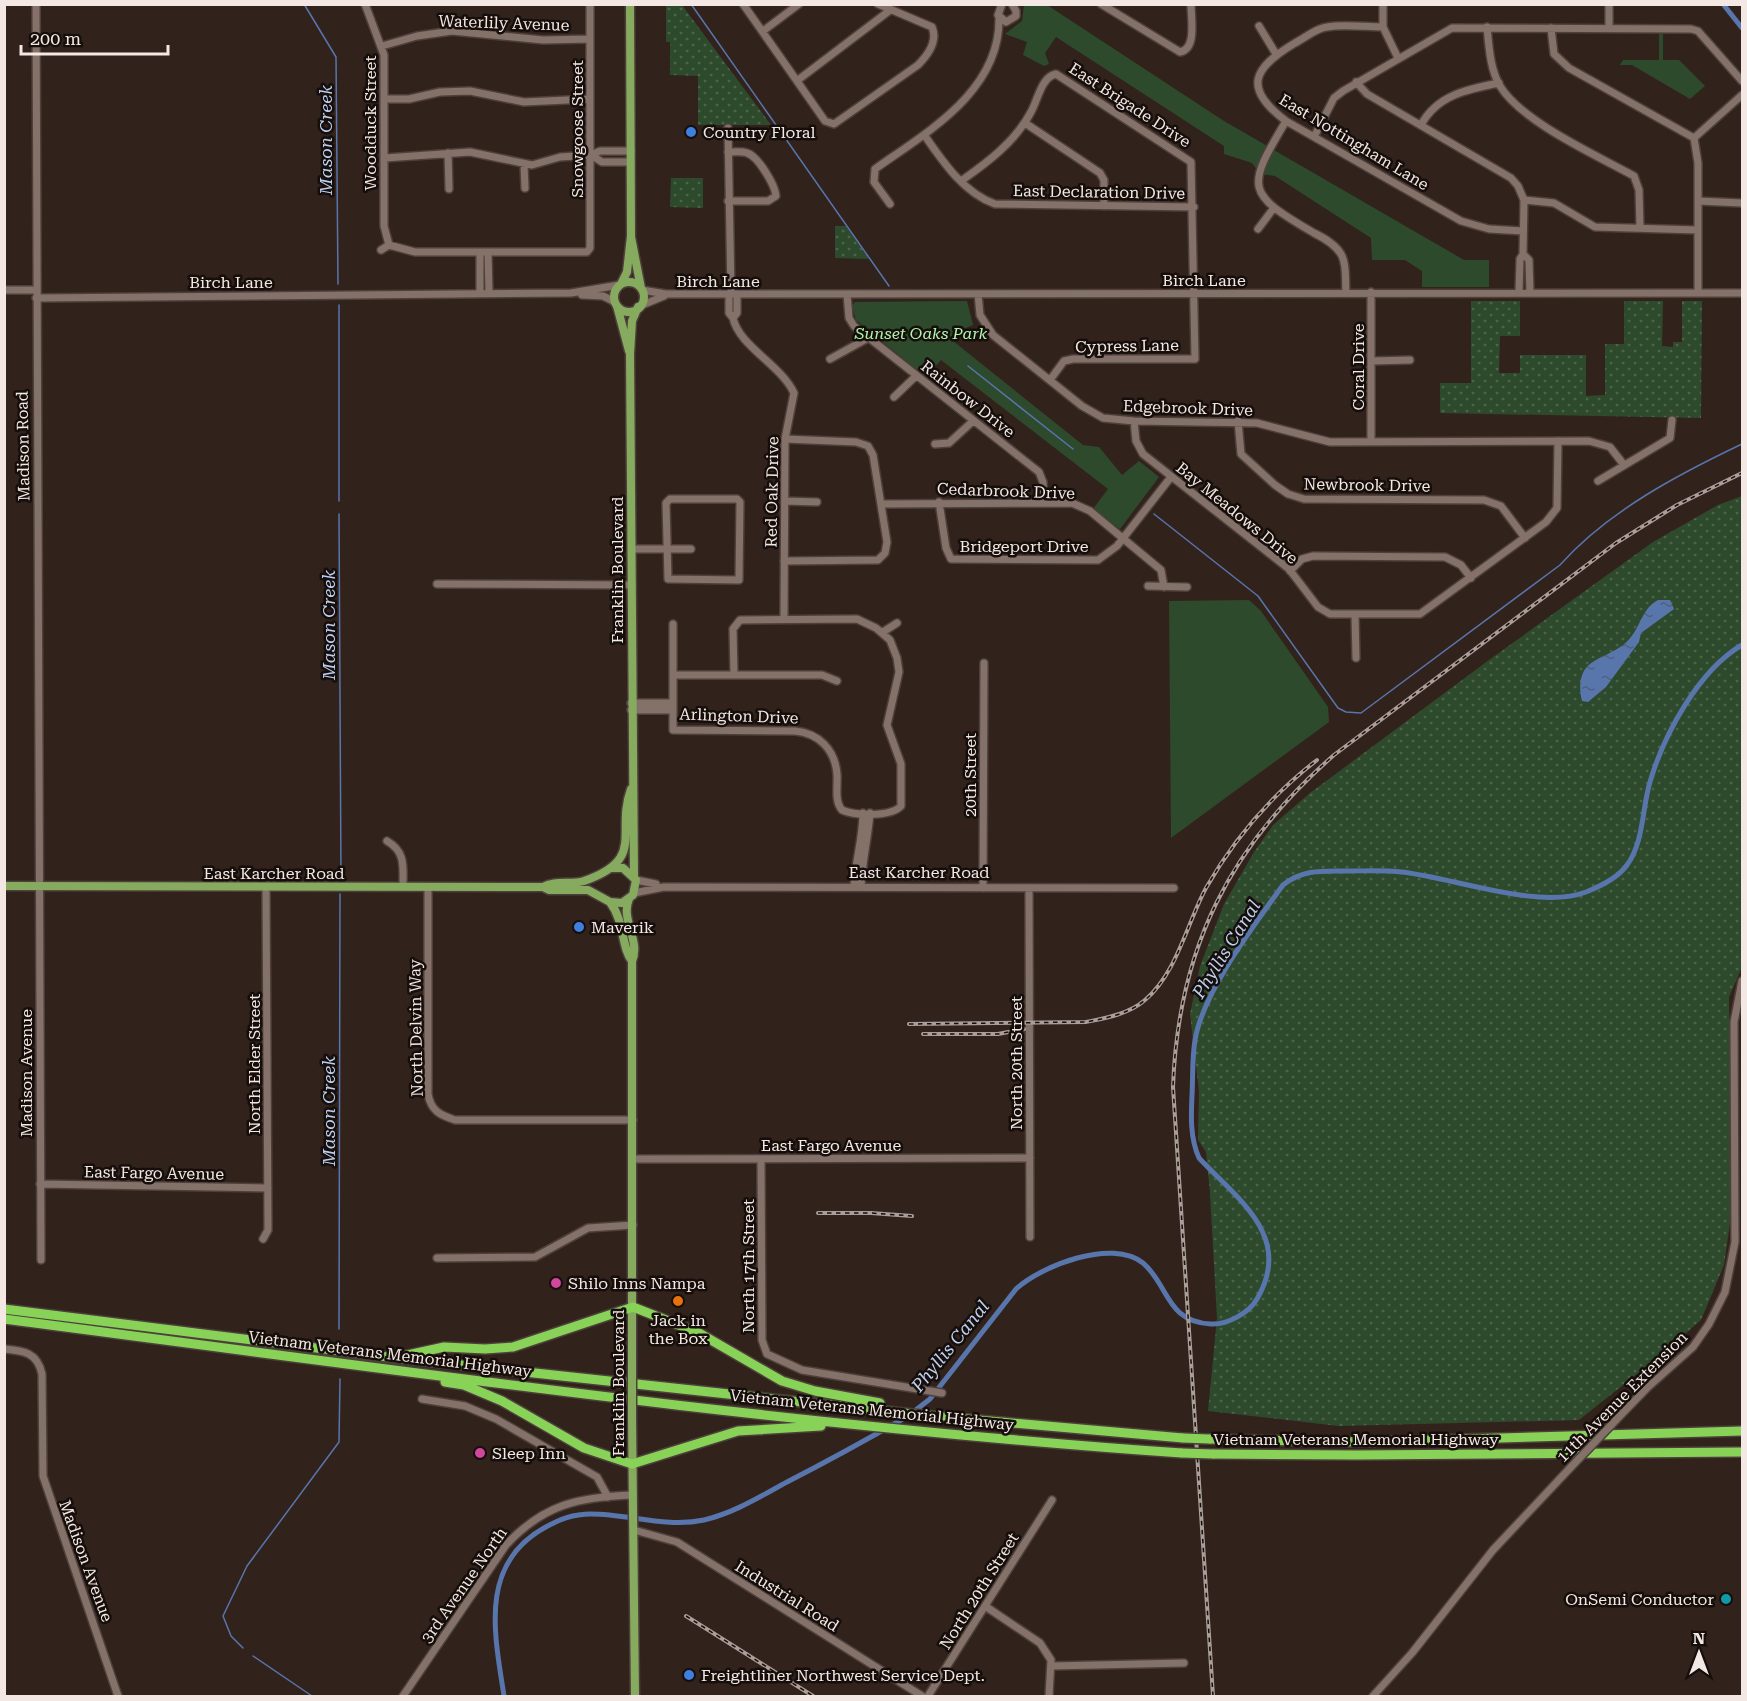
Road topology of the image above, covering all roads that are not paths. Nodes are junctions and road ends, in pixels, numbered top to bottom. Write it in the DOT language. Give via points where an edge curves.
graph roads {
  1 [pos="36,4"];
  2 [pos="365,4"];
  3 [pos="590,4"];
  4 [pos="630,4"];
  5 [pos="743,4"];
  6 [pos="799,4"];
  7 [pos="878,4"];
  8 [pos="991,4"];
  9 [pos="1002,4"];
  10 [pos="1101,4"];
  11 [pos="1191,4"];
  12 [pos="1383,4"];
  13 [pos="1608,4"];
  14 [pos="1015,6"];
  15 [pos="889,10"];
  16 [pos="999,15"];
  17 [pos="1012,20"];
  18 [pos="1259,26"];
  19 [pos="1383,27"];
  20 [pos="1487,27"];
  21 [pos="1609,27"];
  22 [pos="1551,28"];
  23 [pos="763,31"];
  24 [pos="999,34"];
  25 [pos="590,39"];
  26 [pos="382,46"];
  27 [pos="1276,54"];
  28 [pos="1398,58"];
  29 [pos="798,80"];
  30 [pos="1743,81"];
  31 [pos="1356,82"];
  32 [pos="1498,83"];
  33 [pos="1743,95"];
  34 [pos="385,99"];
  35 [pos="589,99"];
  36 [pos="1286,121"];
  37 [pos="1025,123"];
  38 [pos="1422,125"];
  39 [pos="728,128"];
  40 [pos="1315,135"];
  41 [pos="925,136"];
  42 [pos="1694,138"];
  43 [pos="631,151"];
  44 [pos="728,152"];
  45 [pos="448,153"];
  46 [pos="591,155"];
  47 [pos="385,158"];
  48 [pos="631,162"];
  49 [pos="1191,162"];
  50 [pos="524,164"];
  51 [pos="961,181"];
  52 [pos="525,188"];
  53 [pos="449,189"];
  54 [pos="1524,200"];
  55 [pos="728,201"];
  56 [pos="1698,201"];
  57 [pos="1743,203"];
  58 [pos="890,204"];
  59 [pos="1104,206"];
  60 [pos="1194,207"];
  61 [pos="1273,209"];
  62 [pos="1640,228"];
  63 [pos="1258,229"];
  64 [pos="1698,230"];
  65 [pos="1523,231"];
  66 [pos="631,236"];
  67 [pos="389,244"];
  68 [pos="381,250"];
  69 [pos="484,253"];
  70 [pos="1523,254"];
  71 [pos="620,285"];
  72 [pos="4,290"];
  73 [pos="36,290"];
  74 [pos="642,290"];
  75 [pos="1346,292"];
  76 [pos="1371,292"];
  77 [pos="1519,292"];
  78 [pos="1530,292"];
  79 [pos="485,293"];
  80 [pos="570,293"];
  81 [pos="1698,293"];
  82 [pos="1743,293"];
  83 [pos="666,294"];
  84 [pos="732,294"];
  85 [pos="847,294"];
  86 [pos="978,294"];
  87 [pos="1196,294"];
  88 [pos="36,298"];
  89 [pos="616,303"];
  90 [pos="639,307"];
  91 [pos="868,338"];
  92 [pos="630,354"];
  93 [pos="830,359"];
  94 [pos="1410,360"];
  95 [pos="1371,361"];
  96 [pos="916,376"];
  97 [pos="1050,380"];
  98 [pos="894,397"];
  99 [pos="1672,420"];
  100 [pos="972,421"];
  101 [pos="1134,421"];
  102 [pos="1238,421"];
  103 [pos="785,439"];
  104 [pos="1371,441"];
  105 [pos="1558,441"];
  106 [pos="935,444"];
  107 [pos="1623,465"];
  108 [pos="1171,477"];
  109 [pos="1598,481"];
  110 [pos="785,501"];
  111 [pos="817,502"];
  112 [pos="939,502"];
  113 [pos="1044,503"];
  114 [pos="882,504"];
  115 [pos="1124,537"];
  116 [pos="1525,538"];
  117 [pos="632,549"];
  118 [pos="666,549"];
  119 [pos="691,549"];
  120 [pos="784,561"];
  121 [pos="1290,571"];
  122 [pos="1471,578"];
  123 [pos="436,584"];
  124 [pos="632,585"];
  125 [pos="1148,586"];
  126 [pos="1164,586"];
  127 [pos="1187,587"];
  128 [pos="1355,615"];
  129 [pos="784,618"];
  130 [pos="897,623"];
  131 [pos="673,624"];
  132 [pos="883,633"];
  133 [pos="1356,658"];
  134 [pos="984,663"];
  135 [pos="734,674"];
  136 [pos="673,675"];
  137 [pos="837,681"];
  138 [pos="632,706"];
  139 [pos="673,706"];
  140 [pos="632,786"];
  141 [pos="867,813"];
  142 [pos="387,840"];
  143 [pos="608,870"];
  144 [pos="635,878"];
  145 [pos="4,886"];
  146 [pos="40,886"];
  147 [pos="664,886"];
  148 [pos="403,887"];
  149 [pos="428,887"];
  150 [pos="543,887"];
  151 [pos="857,887"];
  152 [pos="266,888"];
  153 [pos="983,888"];
  154 [pos="1029,888"];
  155 [pos="1174,888"];
  156 [pos="600,894"];
  157 [pos="631,896"];
  158 [pos="610,902"];
  159 [pos="632,961"];
  160 [pos="1743,981"];
  161 [pos="633,1120"];
  162 [pos="1030,1158"];
  163 [pos="633,1159"];
  164 [pos="761,1159"];
  165 [pos="40,1184"];
  166 [pos="268,1188"];
  167 [pos="633,1225"];
  168 [pos="1030,1237"];
  169 [pos="263,1239"];
  170 [pos="436,1258"];
  171 [pos="41,1260"];
  172 [pos="633,1307"];
  173 [pos="4,1309"];
  174 [pos="4,1319"];
  175 [pos="4,1349"];
  176 [pos="396,1358"];
  177 [pos="324,1361"];
  178 [pos="942,1393"];
  179 [pos="422,1400"];
  180 [pos="901,1409"];
  181 [pos="876,1428"];
  182 [pos="1743,1431"];
  183 [pos="1743,1452"];
  184 [pos="632,1464"];
  185 [pos="633,1495"];
  186 [pos="608,1497"];
  187 [pos="1052,1500"];
  188 [pos="634,1522"];
  189 [pos="985,1606"];
  190 [pos="1184,1663"];
  191 [pos="1051,1666"];
  192 [pos="118,1696"];
  193 [pos="403,1696"];
  194 [pos="635,1696"];
  195 [pos="922,1696"];
  196 [pos="928,1696"];
  197 [pos="1049,1696"];
  198 [pos="1373,1696"];
  1 -- 73 [label="street, Madison Road"];
  2 -- 26 [label="street, Woodduck Street"];
  3 -- 25 [label="street, Snowgoose Street"];
  4 -- 43 [label="main road"];
  5 -- 23 [label="street"];
  6 -- 23 [label="street"];
  7 -- 15 [label="street"];
  8 -- 16 [label="street"];
  9 -- 16 [label="street"];
  10 -- 11 [label="street" via="1173,51 1185,51 1191,38"];
  12 -- 19 [label="street"];
  13 -- 21 [label="street"];
  14 -- 17 [label="street"];
  15 -- 29 [label="street"];
  15 -- 29 [label="street" via="934,31 927,56 918,65 834,124 825,122"];
  16 -- 17 [label="street" via="1004,21"];
  16 -- 24 [label="street"];
  17 -- 24 [label="street"];
  18 -- 27 [label="street"];
  19 -- 27 [label="street, East Nottingham Lane" via="1324,27"];
  19 -- 28 [label="street"];
  20 -- 22 [label="street"];
  20 -- 28 [label="street" via="1452,28"];
  20 -- 32 [label="street"];
  21 -- 22 [label="street"];
  21 -- 30 [label="street" via="1698,31"];
  22 -- 42 [label="street" via="1554,54 1569,68"];
  23 -- 29 [label="street"];
  24 -- 41 [label="street" via="974,90"];
  25 -- 26 [label="street, Waterlily Avenue" via="543,40 452,31"];
  25 -- 35 [label="street, Snowgoose Street"];
  26 -- 34 [label="street, Woodduck Street"];
  27 -- 36 [label="street, East Nottingham Lane" via="1260,69 1259,91 1263,102"];
  28 -- 31 [label="street"];
  31 -- 38 [label="street" via="1367,94"];
  31 -- 40 [label="street" via="1334,98"];
  32 -- 38 [label="street" via="1445,99 1431,110"];
  32 -- 62 [label="street" via="1530,116 1634,176 1639,190"];
  33 -- 42 [label="street"];
  34 -- 35 [label="street" via="470,91 524,102"];
  34 -- 47 [label="street, Woodduck Street"];
  35 -- 46 [label="street, Snowgoose Street"];
  36 -- 40 [label="street, East Nottingham Lane"];
  36 -- 61 [label="street" via="1258,172 1260,192"];
  37 -- 49 [label="street, East Brigade Drive" via="1046,80 1061,75"];
  37 -- 51 [label="street" via="1005,147"];
  37 -- 59 [label="street" via="1100,172 1104,180"];
  38 -- 54 [label="street" via="1511,178"];
  39 -- 44 [label="street, Red Oak Drive"];
  40 -- 65 [label="street, East Nottingham Lane" via="1461,221 1489,229"];
  41 -- 51 [label="street, East Declaration Drive"];
  41 -- 58 [label="street" via="873,173 874,182"];
  42 -- 56 [label="street"];
  43 -- 46 [label="street" via="600,151"];
  43 -- 48 [label="main road"];
  44 -- 55 [label="street, Red Oak Drive"];
  44 -- 55 [label="street" via="747,152 753,156 775,187 776,196 768,201"];
  45 -- 47 [label="street"];
  45 -- 50 [label="street" via="484,153"];
  45 -- 53 [label="street"];
  46 -- 48 [label="street" via="602,162"];
  46 -- 50 [label="street"];
  46 -- 69 [label="street, Snowgoose Street" via="591,242 587,252"];
  47 -- 67 [label="street, Woodduck Street" via="384,226"];
  48 -- 66 [label="main road"];
  49 -- 60 [label="street, Cypress Lane"];
  50 -- 52 [label="street"];
  51 -- 59 [label="street, East Declaration Drive" via="977,196 995,204"];
  54 -- 62 [label="street" via="1554,203 1595,228"];
  54 -- 65 [label="street"];
  55 -- 84 [label="street, Red Oak Drive"];
  56 -- 57 [label="street"];
  56 -- 64 [label="street"];
  59 -- 60 [label="street, East Declaration Drive"];
  60 -- 87 [label="street, Cypress Lane"];
  61 -- 63 [label="street"];
  61 -- 75 [label="street" via="1327,240 1341,253"];
  62 -- 64 [label="street"];
  64 -- 81 [label="street"];
  65 -- 70 [label="street"];
  66 -- 71 [label="main road" via="627,272"];
  66 -- 74 [label="main road"];
  67 -- 68 [label="street"];
  67 -- 69 [label="street" via="415,252"];
  69 -- 79 [label="street"];
  70 -- 77 [label="street"];
  70 -- 78 [label="street" via="1529,260"];
  71 -- 74 [label="main road" via="634,283"];
  71 -- 80 [label="street, Birch Lane"];
  71 -- 89 [label="main road" via="614,293"];
  72 -- 73 [label="street"];
  73 -- 88 [label="street, Madison Road"];
  74 -- 83 [label="street, Birch Lane"];
  74 -- 90 [label="main road"];
  75 -- 76 [label="street, Birch Lane"];
  75 -- 87 [label="street, Birch Lane"];
  76 -- 77 [label="street, Birch Lane"];
  76 -- 95 [label="street, Coral Drive"];
  77 -- 78 [label="street, Birch Lane"];
  78 -- 81 [label="street, Birch Lane"];
  79 -- 80 [label="street, Birch Lane"];
  79 -- 88 [label="street, Birch Lane"];
  80 -- 89 [label="street, Birch Lane" via="603,296"];
  81 -- 82 [label="street, Birch Lane"];
  83 -- 84 [label="street, Birch Lane"];
  83 -- 90 [label="street, Birch Lane"];
  84 -- 85 [label="street, Birch Lane"];
  84 -- 103 [label="street, Red Oak Drive" via="729,313 738,331 783,376 794,393"];
  85 -- 86 [label="street, Birch Lane"];
  85 -- 91 [label="street, Rainbow Drive" via="849,318"];
  86 -- 87 [label="street, Birch Lane"];
  86 -- 97 [label="street, Edgebrook Drive" via="980,315 993,335"];
  87 -- 97 [label="street, Cypress Lane" via="1195,359 1073,358 1065,361"];
  88 -- 146 [label="street, Madison Road"];
  89 -- 90 [label="main road" via="627,311"];
  89 -- 92 [label="main road, Franklin Boulevard"];
  90 -- 92 [label="main road, Franklin Boulevard" via="632,321"];
  91 -- 93 [label="street"];
  91 -- 96 [label="street, Rainbow Drive"];
  92 -- 117 [label="main road, Franklin Boulevard"];
  94 -- 95 [label="street"];
  95 -- 104 [label="street, Coral Drive"];
  96 -- 98 [label="street"];
  96 -- 100 [label="street, Rainbow Drive"];
  97 -- 101 [label="street, Edgebrook Drive" via="1096,414"];
  99 -- 107 [label="street" via="1670,438"];
  100 -- 106 [label="street" via="949,443"];
  100 -- 113 [label="street, Rainbow Drive" via="1039,472"];
  101 -- 102 [label="street, Edgebrook Drive"];
  101 -- 108 [label="street, Bay Meadows Drive" via="1139,448"];
  102 -- 104 [label="street, Edgebrook Drive" via="1274,426 1330,442"];
  102 -- 116 [label="street, Newbrook Drive" via="1241,454 1288,494 1323,500 1484,500 1501,507"];
  103 -- 110 [label="street, Red Oak Drive"];
  103 -- 114 [label="street" via="868,446"];
  104 -- 105 [label="street, Edgebrook Drive"];
  105 -- 107 [label="street, Edgebrook Drive" via="1604,443"];
  105 -- 116 [label="street, Bay Meadows Drive" via="1557,508"];
  107 -- 109 [label="street"];
  108 -- 115 [label="street, Bridgeport Drive"];
  108 -- 121 [label="street, Bay Meadows Drive"];
  110 -- 111 [label="street"];
  110 -- 120 [label="street, Red Oak Drive"];
  112 -- 113 [label="street, Cedarbrook Drive"];
  112 -- 114 [label="street, Cedarbrook Drive"];
  112 -- 115 [label="street, Bridgeport Drive" via="951,559 1098,560"];
  113 -- 115 [label="street, Cedarbrook Drive" via="1079,506"];
  114 -- 120 [label="street" via="887,542 885,553 878,560"];
  115 -- 126 [label="street, Cedarbrook Drive" via="1161,570"];
  116 -- 122 [label="street, Bay Meadows Drive"];
  117 -- 118 [label="street"];
  117 -- 124 [label="main road, Franklin Boulevard"];
  118 -- 118 [label="street" via="667,500 740,502 739,580 668,579"];
  118 -- 119 [label="street"];
  120 -- 129 [label="street, Red Oak Drive"];
  121 -- 122 [label="street" via="1302,559 1313,556 1445,557 1461,565"];
  121 -- 128 [label="street, Bay Meadows Drive" via="1325,613"];
  122 -- 128 [label="street, Bay Meadows Drive" via="1419,614"];
  123 -- 124 [label="street"];
  124 -- 138 [label="main road, Franklin Boulevard"];
  125 -- 126 [label="street"];
  126 -- 127 [label="street"];
  128 -- 133 [label="street"];
  129 -- 132 [label="street" via="857,619"];
  129 -- 135 [label="street" via="737,622 733,629"];
  130 -- 132 [label="street"];
  131 -- 136 [label="street, Arlington Drive"];
  132 -- 141 [label="street" via="890,639 897,658 898,679 887,724 901,764 902,799 897,810"];
  134 -- 153 [label="street, 20th Street"];
  135 -- 136 [label="street"];
  135 -- 137 [label="street" via="822,675"];
  136 -- 139 [label="street, Arlington Drive"];
  138 -- 139 [label="street, Arlington Drive"];
  138 -- 140 [label="main road, Franklin Boulevard"];
  139 -- 141 [label="street, Arlington Drive" via="673,730 784,730 812,734 824,743 834,764 839,807 847,813"];
  140 -- 143 [label="main road, Franklin Boulevard" via="625,848 618,862"];
  140 -- 144 [label="main road, Franklin Boulevard"];
  141 -- 151 [label="street" via="855,861"];
  142 -- 148 [label="street" via="396,846 403,860"];
  143 -- 144 [label="main road" via="623,868"];
  143 -- 150 [label="main road" via="580,882"];
  143 -- 156 [label="main road" via="598,885"];
  144 -- 147 [label="street"];
  144 -- 157 [label="main road"];
  145 -- 146 [label="main road, East Karcher Road"];
  146 -- 152 [label="main road, East Karcher Road"];
  146 -- 165 [label="street, Madison Avenue"];
  147 -- 151 [label="street, East Karcher Road"];
  147 -- 157 [label="street"];
  148 -- 149 [label="main road, East Karcher Road"];
  148 -- 152 [label="main road, East Karcher Road"];
  149 -- 150 [label="main road, East Karcher Road"];
  149 -- 161 [label="street, North Delvin Way" via="428,1094 436,1112 455,1120"];
  150 -- 156 [label="main road"];
  151 -- 153 [label="street, East Karcher Road"];
  152 -- 166 [label="street, North Elder Street"];
  153 -- 154 [label="street, East Karcher Road"];
  154 -- 155 [label="street, East Karcher Road"];
  154 -- 162 [label="street, North 20th Street"];
  156 -- 158 [label="main road"];
  157 -- 158 [label="main road" via="622,903"];
  157 -- 159 [label="main road, Franklin Boulevard" via="626,909 635,954"];
  158 -- 159 [label="main road, Franklin Boulevard" via="620,920"];
  159 -- 161 [label="main road, Franklin Boulevard"];
  160 -- 198 [label="street, 11th Avenue Extension, bridge" via="1734,1022 1735,1242 1725,1292 1698,1341 1615,1421 1493,1550"];
  161 -- 163 [label="main road, Franklin Boulevard"];
  162 -- 164 [label="street, East Fargo Avenue"];
  162 -- 168 [label="street, North 20th Street"];
  163 -- 164 [label="street, East Fargo Avenue"];
  163 -- 167 [label="main road, Franklin Boulevard"];
  164 -- 178 [label="street, North 17th Street" via="763,1346 771,1357 802,1370"];
  165 -- 166 [label="street, East Fargo Avenue"];
  165 -- 171 [label="street, Madison Avenue"];
  166 -- 169 [label="street, North Elder Street" via="268,1230"];
  167 -- 170 [label="street" via="588,1228 535,1257"];
  167 -- 172 [label="main road, Franklin Boulevard"];
  172 -- 176 [label="highway" via="513,1347 444,1347"];
  172 -- 180 [label="highway" via="699,1333 782,1381"];
  172 -- 184 [label="main road, Franklin Boulevard, bridge"];
  173 -- 176 [label="highway, Vietnam Veterans Memorial Highway"];
  174 -- 177 [label="highway, Vietnam Veterans Memorial Highway"];
  175 -- 192 [label="street, Madison Avenue" via="29,1353 39,1361 43,1476"];
  176 -- 180 [label="highway, Vietnam Veterans Memorial Highway"];
  177 -- 181 [label="highway, Vietnam Veterans Memorial Highway"];
  177 -- 184 [label="highway" via="464,1385 511,1405 584,1448"];
  179 -- 186 [label="street" via="465,1406 496,1419 597,1477"];
  180 -- 182 [label="highway, Vietnam Veterans Memorial Highway, bridge" via="1004,1423 1209,1439 1360,1442"];
  181 -- 183 [label="highway, Vietnam Veterans Memorial Highway, bridge" via="1213,1454"];
  181 -- 184 [label="highway" via="815,1426 738,1431"];
  184 -- 185 [label="main road, Franklin Boulevard"];
  185 -- 186 [label="street, 3rd Avenue North"];
  185 -- 188 [label="main road, Franklin Boulevard"];
  186 -- 193 [label="street, 3rd Avenue North" via="567,1503 544,1512 520,1530"];
  187 -- 189 [label="street, North 20th Street"];
  188 -- 194 [label="main road, Franklin Boulevard"];
  188 -- 195 [label="street, Industrial Road" via="677,1542"];
  189 -- 191 [label="street" via="1040,1643"];
  189 -- 196 [label="street, North 20th Street"];
  190 -- 191 [label="street"];
  191 -- 197 [label="street"];
}
